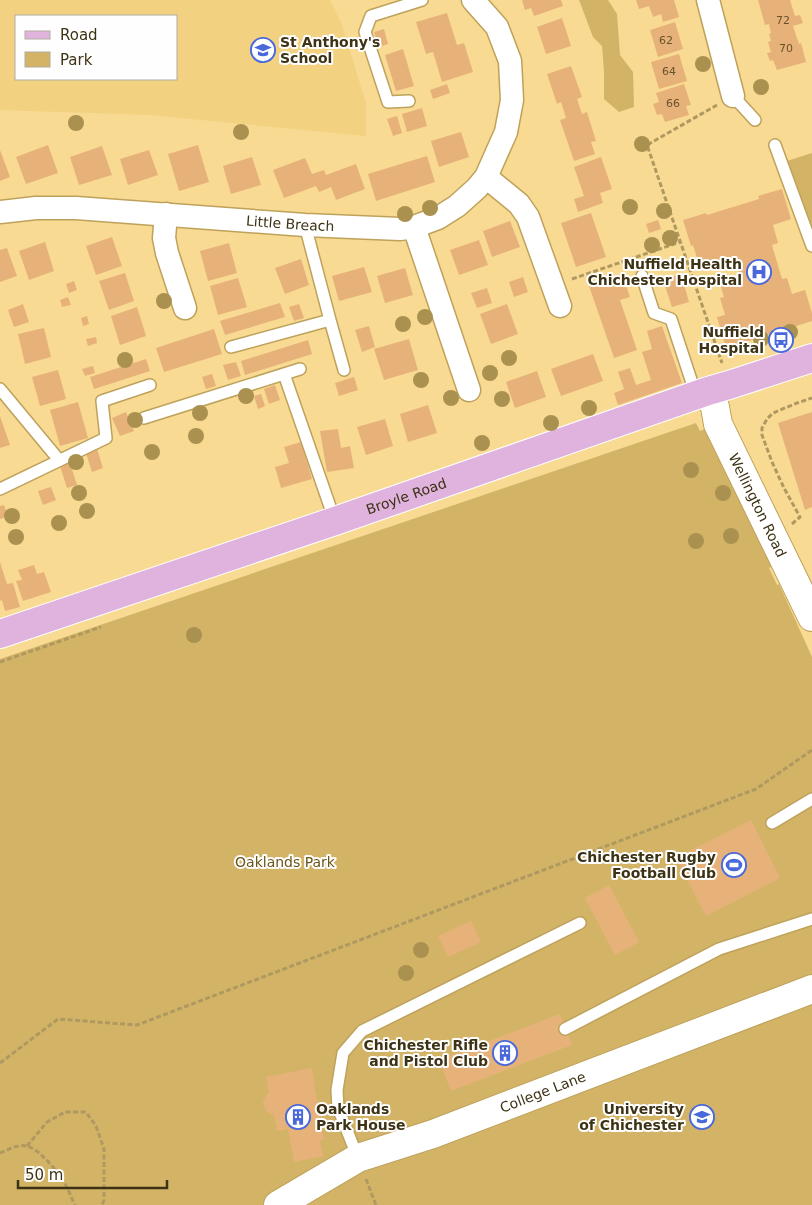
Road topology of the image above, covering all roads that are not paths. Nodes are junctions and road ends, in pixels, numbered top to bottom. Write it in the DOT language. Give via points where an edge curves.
graph roads {
  1 [pos="422,0"];
  2 [pos="473,0"];
  3 [pos="708,0"];
  4 [pos="733,96"];
  5 [pos="408,101"];
  6 [pos="755,120"];
  7 [pos="775,145"];
  8 [pos="486,176"];
  9 [pos="0,212"];
  10 [pos="166,214"];
  11 [pos="305,225"];
  12 [pos="414,227"];
  13 [pos="812,246"];
  14 [pos="642,276"];
  15 [pos="556,296"];
  16 [pos="185,308"];
  17 [pos="330,320"];
  18 [pos="231,348"];
  19 [pos="812,358"];
  20 [pos="300,369"];
  21 [pos="344,370"];
  22 [pos="284,374"];
  23 [pos="150,385"];
  24 [pos="0,390"];
  25 [pos="469,390"];
  26 [pos="711,390"];
  27 [pos="144,418"];
  28 [pos="59,460"];
  29 [pos="0,488"];
  30 [pos="335,521"];
  31 [pos="812,617"];
  32 [pos="0,634"];
  33 [pos="812,799"];
  34 [pos="772,823"];
  35 [pos="812,919"];
  36 [pos="580,923"];
  37 [pos="812,989"];
  38 [pos="565,1029"];
  39 [pos="358,1158"];
  40 [pos="278,1205"];
  1 -- 5 [label="lane" via="371,16 365,32 388,102"];
  2 -- 8 [label="street, Little Breach" via="497,27 510,61 512,100 506,132"];
  3 -- 4 [label="street"];
  4 -- 6 [label="lane"];
  7 -- 13 [label="lane"];
  8 -- 12 [label="street, Little Breach" via="457,206"];
  8 -- 15 [label="street" via="519,204 528,217"];
  9 -- 10 [label="street, Little Breach" via="76,208"];
  10 -- 11 [label="street, Little Breach"];
  10 -- 16 [label="street" via="164,238 167,253"];
  11 -- 12 [label="street, Little Breach"];
  11 -- 17 [label="lane"];
  12 -- 25 [label="street"];
  14 -- 26 [label="lane" via="654,314 671,318"];
  17 -- 18 [label="lane"];
  17 -- 21 [label="lane"];
  19 -- 26 [label="main road, Broyle Road"];
  20 -- 22 [label="lane"];
  22 -- 27 [label="lane"];
  22 -- 30 [label="lane"];
  23 -- 28 [label="lane" via="102,401 106,438"];
  24 -- 28 [label="lane"];
  26 -- 30 [label="main road, Broyle Road"];
  26 -- 31 [label="street, Wellington Road" via="718,424"];
  28 -- 29 [label="lane"];
  30 -- 32 [label="main road, Broyle Road"];
  33 -- 34 [label="lane"];
  35 -- 38 [label="lane" via="719,949"];
  36 -- 39 [label="lane" via="362,1031 343,1053 337,1090 338,1108"];
  37 -- 39 [label="street, College Lane" via="433,1134"];
  39 -- 40 [label="street, College Lane"];
}
